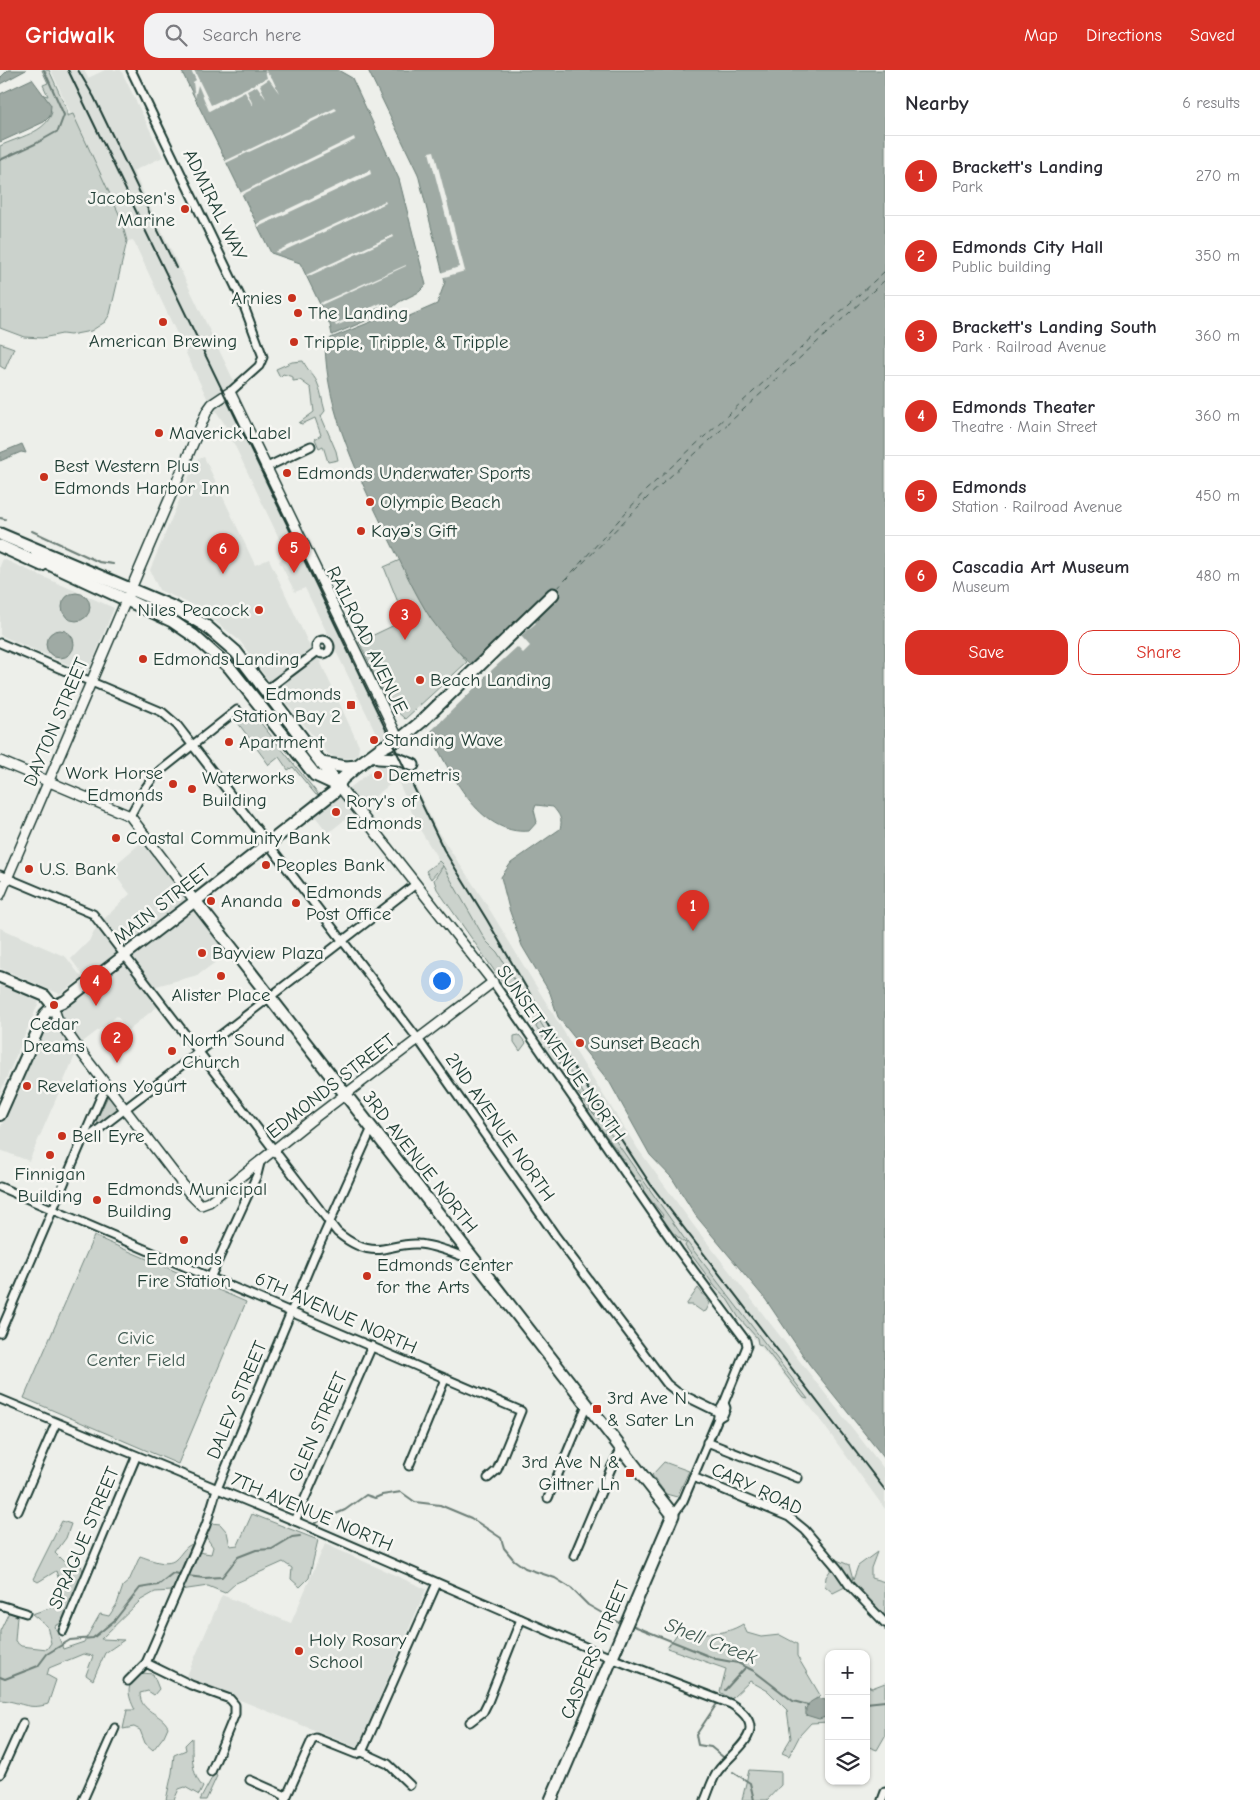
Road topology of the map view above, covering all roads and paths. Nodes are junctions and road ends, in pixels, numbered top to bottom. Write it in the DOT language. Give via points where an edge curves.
graph roads {
  1 [pos="131,70"];
  2 [pos="230,392"];
  3 [pos="311,446"];
  4 [pos="265,468"];
  5 [pos="0,534"];
  6 [pos="0,541"];
  7 [pos="0,546"];
  8 [pos="109,592"];
  9 [pos="553,594"];
  10 [pos="129,595"];
  11 [pos="0,645"];
  12 [pos="208,646"];
  13 [pos="318,651"];
  14 [pos="236,652"];
  15 [pos="91,683"];
  16 [pos="266,691"];
  17 [pos="237,710"];
  18 [pos="398,740"];
  19 [pos="192,746"];
  20 [pos="378,758"];
  21 [pos="0,761"];
  22 [pos="321,763"];
  23 [pos="413,765"];
  24 [pos="357,766"];
  25 [pos="48,782"];
  26 [pos="339,786"];
  27 [pos="130,816"];
  28 [pos="269,843"];
  29 [pos="4,876"];
  30 [pos="416,884"];
  31 [pos="0,895"];
  32 [pos="195,901"];
  33 [pos="343,940"];
  34 [pos="124,956"];
  35 [pos="0,977"];
  36 [pos="493,982"];
  37 [pos="270,998"];
  38 [pos="54,1006"];
  39 [pos="418,1039"];
  40 [pos="199,1053"];
  41 [pos="106,1085"];
  42 [pos="345,1094"];
  43 [pos="125,1109"];
  44 [pos="0,1115"];
  45 [pos="372,1128"];
  46 [pos="81,1143"];
  47 [pos="275,1150"];
  48 [pos="260,1163"];
  49 [pos="0,1187"];
  50 [pos="54,1210"];
  51 [pos="329,1224"];
  52 [pos="474,1260"];
  53 [pos="211,1276"];
  54 [pos="292,1311"];
  55 [pos="0,1334"];
  56 [pos="372,1346"];
  57 [pos="747,1346"];
  58 [pos="445,1379"];
  59 [pos="0,1398"];
  60 [pos="587,1405"];
  61 [pos="717,1413"];
  62 [pos="56,1423"];
  63 [pos="707,1442"];
  64 [pos="621,1450"];
  65 [pos="136,1457"];
  66 [pos="409,1466"];
  67 [pos="693,1477"];
  68 [pos="488,1478"];
  69 [pos="798,1478"];
  70 [pos="217,1489"];
  71 [pos="548,1498"];
  72 [pos="18,1511"];
  73 [pos="673,1515"];
  74 [pos="294,1521"];
  75 [pos="574,1556"];
  76 [pos="437,1583"];
  77 [pos="0,1605"];
  78 [pos="26,1613"];
  79 [pos="521,1619"];
  80 [pos="885,1623"];
  81 [pos="62,1632"];
  82 [pos="611,1658"];
  83 [pos="146,1664"];
  84 [pos="128,1681"];
  85 [pos="470,1722"];
  86 [pos="23,1723"];
  87 [pos="115,1728"];
  88 [pos="362,1752"];
  89 [pos="211,1772"];
  90 [pos="0,1774"];
  91 [pos="250,1780"];
  92 [pos="410,1785"];
  93 [pos="885,1792"];
  94 [pos="286,1798"];
  95 [pos="83,1800"];
  96 [pos="551,1800"];
  97 [pos="705,1800"];
  98 [pos="882,1800"];
  1 -- 2 [label="street, ADMIRAL WAY" via="242,298 263,357 259,366"];
  2 -- 4 [label="street, RAILROAD AVENUE"];
  2 -- 10 [label="street, DAYTON STREET" via="207,411"];
  3 -- 4 [label="street"];
  4 -- 18 [label="street, RAILROAD AVENUE"];
  5 -- 10 [label="main road"];
  6 -- 8 [label="main road"];
  7 -- 8 [label="main road" via="91,588"];
  8 -- 10 [label="main road"];
  9 -- 18 [label="main road" via="467,680"];
  10 -- 12 [label="main road"];
  10 -- 14 [label="main road" via="199,621"];
  10 -- 15 [label="street, DAYTON STREET"];
  11 -- 15 [label="street, 2ND AVENUE NORTH"];
  12 -- 14 [label="main road"];
  12 -- 26 [label="main road" via="230,668 316,775"];
  13 -- 16 [label="street"];
  14 -- 16 [label="main road"];
  15 -- 19 [label="street, 2ND AVENUE NORTH" via="162,712 177,724"];
  15 -- 25 [label="street, DAYTON STREET"];
  16 -- 22 [label="main road"];
  17 -- 19 [label="street"];
  18 -- 20 [label="main road, MAIN STREET"];
  18 -- 24 [label="main road, MAIN STREET"];
  19 -- 27 [label="street" via="156,775"];
  19 -- 28 [label="street, 2ND AVENUE NORTH"];
  20 -- 23 [label="main road" via="398,759"];
  20 -- 26 [label="main road, MAIN STREET"];
  21 -- 25 [label="street"];
  22 -- 24 [label="main road"];
  22 -- 26 [label="main road"];
  24 -- 26 [label="main road, MAIN STREET"];
  25 -- 27 [label="street"];
  25 -- 29 [label="street, DAYTON STREET"];
  26 -- 28 [label="main road, MAIN STREET"];
  26 -- 30 [label="street, SUNSET AVENUE NORTH"];
  27 -- 32 [label="street"];
  28 -- 32 [label="main road, MAIN STREET"];
  28 -- 33 [label="street, 2ND AVENUE NORTH"];
  29 -- 31 [label="street, DAYTON STREET"];
  29 -- 34 [label="street" via="93,914"];
  30 -- 33 [label="street"];
  30 -- 36 [label="street, SUNSET AVENUE NORTH"];
  32 -- 34 [label="main road, MAIN STREET"];
  32 -- 37 [label="main road, 3RD AVENUE NORTH"];
  33 -- 37 [label="street"];
  33 -- 39 [label="street, 2ND AVENUE NORTH"];
  34 -- 38 [label="main road, MAIN STREET"];
  34 -- 40 [label="street"];
  35 -- 38 [label="main road" via="45,996"];
  36 -- 39 [label="street, EDMONDS STREET"];
  36 -- 57 [label="street, SUNSET AVENUE NORTH"];
  37 -- 40 [label="street"];
  37 -- 42 [label="main road, 3RD AVENUE NORTH"];
  38 -- 41 [label="street" via="57,1018"];
  38 -- 44 [label="main road, MAIN STREET" via="37,1029"];
  39 -- 42 [label="street, EDMONDS STREET"];
  39 -- 61 [label="street, 2ND AVENUE NORTH" via="557,1238 667,1384"];
  40 -- 43 [label="street"];
  40 -- 47 [label="street"];
  41 -- 43 [label="street"];
  41 -- 46 [label="street"];
  42 -- 45 [label="main road, 3RD AVENUE NORTH"];
  42 -- 47 [label="street, EDMONDS STREET"];
  43 -- 46 [label="street"];
  43 -- 48 [label="street, EDMONDS STREET" via="201,1204"];
  45 -- 51 [label="street, DALEY STREET"];
  45 -- 52 [label="main road, 3RD AVENUE NORTH"];
  46 -- 50 [label="street"];
  47 -- 48 [label="street, EDMONDS STREET"];
  47 -- 51 [label="street"];
  48 -- 53 [label="street"];
  49 -- 50 [label="street, 6TH AVENUE NORTH"];
  50 -- 53 [label="street, 6TH AVENUE NORTH"];
  50 -- 55 [label="street"];
  51 -- 52 [label="street" via="354,1244 368,1248 425,1244"];
  51 -- 54 [label="street, DALEY STREET"];
  52 -- 60 [label="main road, 3RD AVENUE NORTH"];
  53 -- 54 [label="street, 6TH AVENUE NORTH"];
  54 -- 56 [label="street, 6TH AVENUE NORTH"];
  54 -- 70 [label="street, DALEY STREET"];
  56 -- 58 [label="street, 6TH AVENUE NORTH"];
  56 -- 74 [label="street, GLEN STREET"];
  57 -- 61 [label="street, CASPERS STREET" via="724,1404"];
  58 -- 66 [label="street"];
  58 -- 68 [label="street, 6TH AVENUE NORTH" via="521,1411 497,1470"];
  59 -- 62 [label="street, 7TH AVENUE NORTH"];
  60 -- 64 [label="main road, 3RD AVENUE NORTH"];
  60 -- 71 [label="street"];
  61 -- 63 [label="street, CASPERS STREET"];
  62 -- 65 [label="street, 7TH AVENUE NORTH"];
  62 -- 72 [label="street"];
  63 -- 67 [label="street, CASPERS STREET"];
  63 -- 69 [label="street"];
  64 -- 73 [label="main road, 3RD AVENUE NORTH"];
  64 -- 75 [label="street"];
  65 -- 70 [label="street, 7TH AVENUE NORTH"];
  65 -- 81 [label="street, SPRAGUE STREET"];
  67 -- 73 [label="street, CASPERS STREET"];
  67 -- 80 [label="street, CARY ROAD" via="789,1517 805,1530 849,1586"];
  70 -- 74 [label="street, 7TH AVENUE NORTH"];
  70 -- 83 [label="street, DALEY STREET" via="206,1524"];
  73 -- 82 [label="main road, CASPERS STREET"];
  74 -- 76 [label="street, 7TH AVENUE NORTH"];
  76 -- 79 [label="street, 7TH AVENUE NORTH"];
  76 -- 88 [label="street"];
  77 -- 78 [label="street"];
  79 -- 82 [label="street, 7TH AVENUE NORTH"];
  79 -- 85 [label="street" via="488,1702 483,1712"];
  82 -- 96 [label="main road, CASPERS STREET"];
  82 -- 97 [label="street, 7TH AVENUE NORTH" via="731,1704 750,1724 749,1737 717,1772"];
  83 -- 84 [label="street, DALEY STREET"];
  83 -- 89 [label="street" via="230,1699 235,1705 235,1714"];
  86 -- 90 [label="street"];
  87 -- 95 [label="street"];
  88 -- 92 [label="street" via="388,1764"];
  88 -- 94 [label="street" via="356,1754 316,1738 312,1740"];
  91 -- 94 [label="street"];
  93 -- 98 [label="street"];
}
